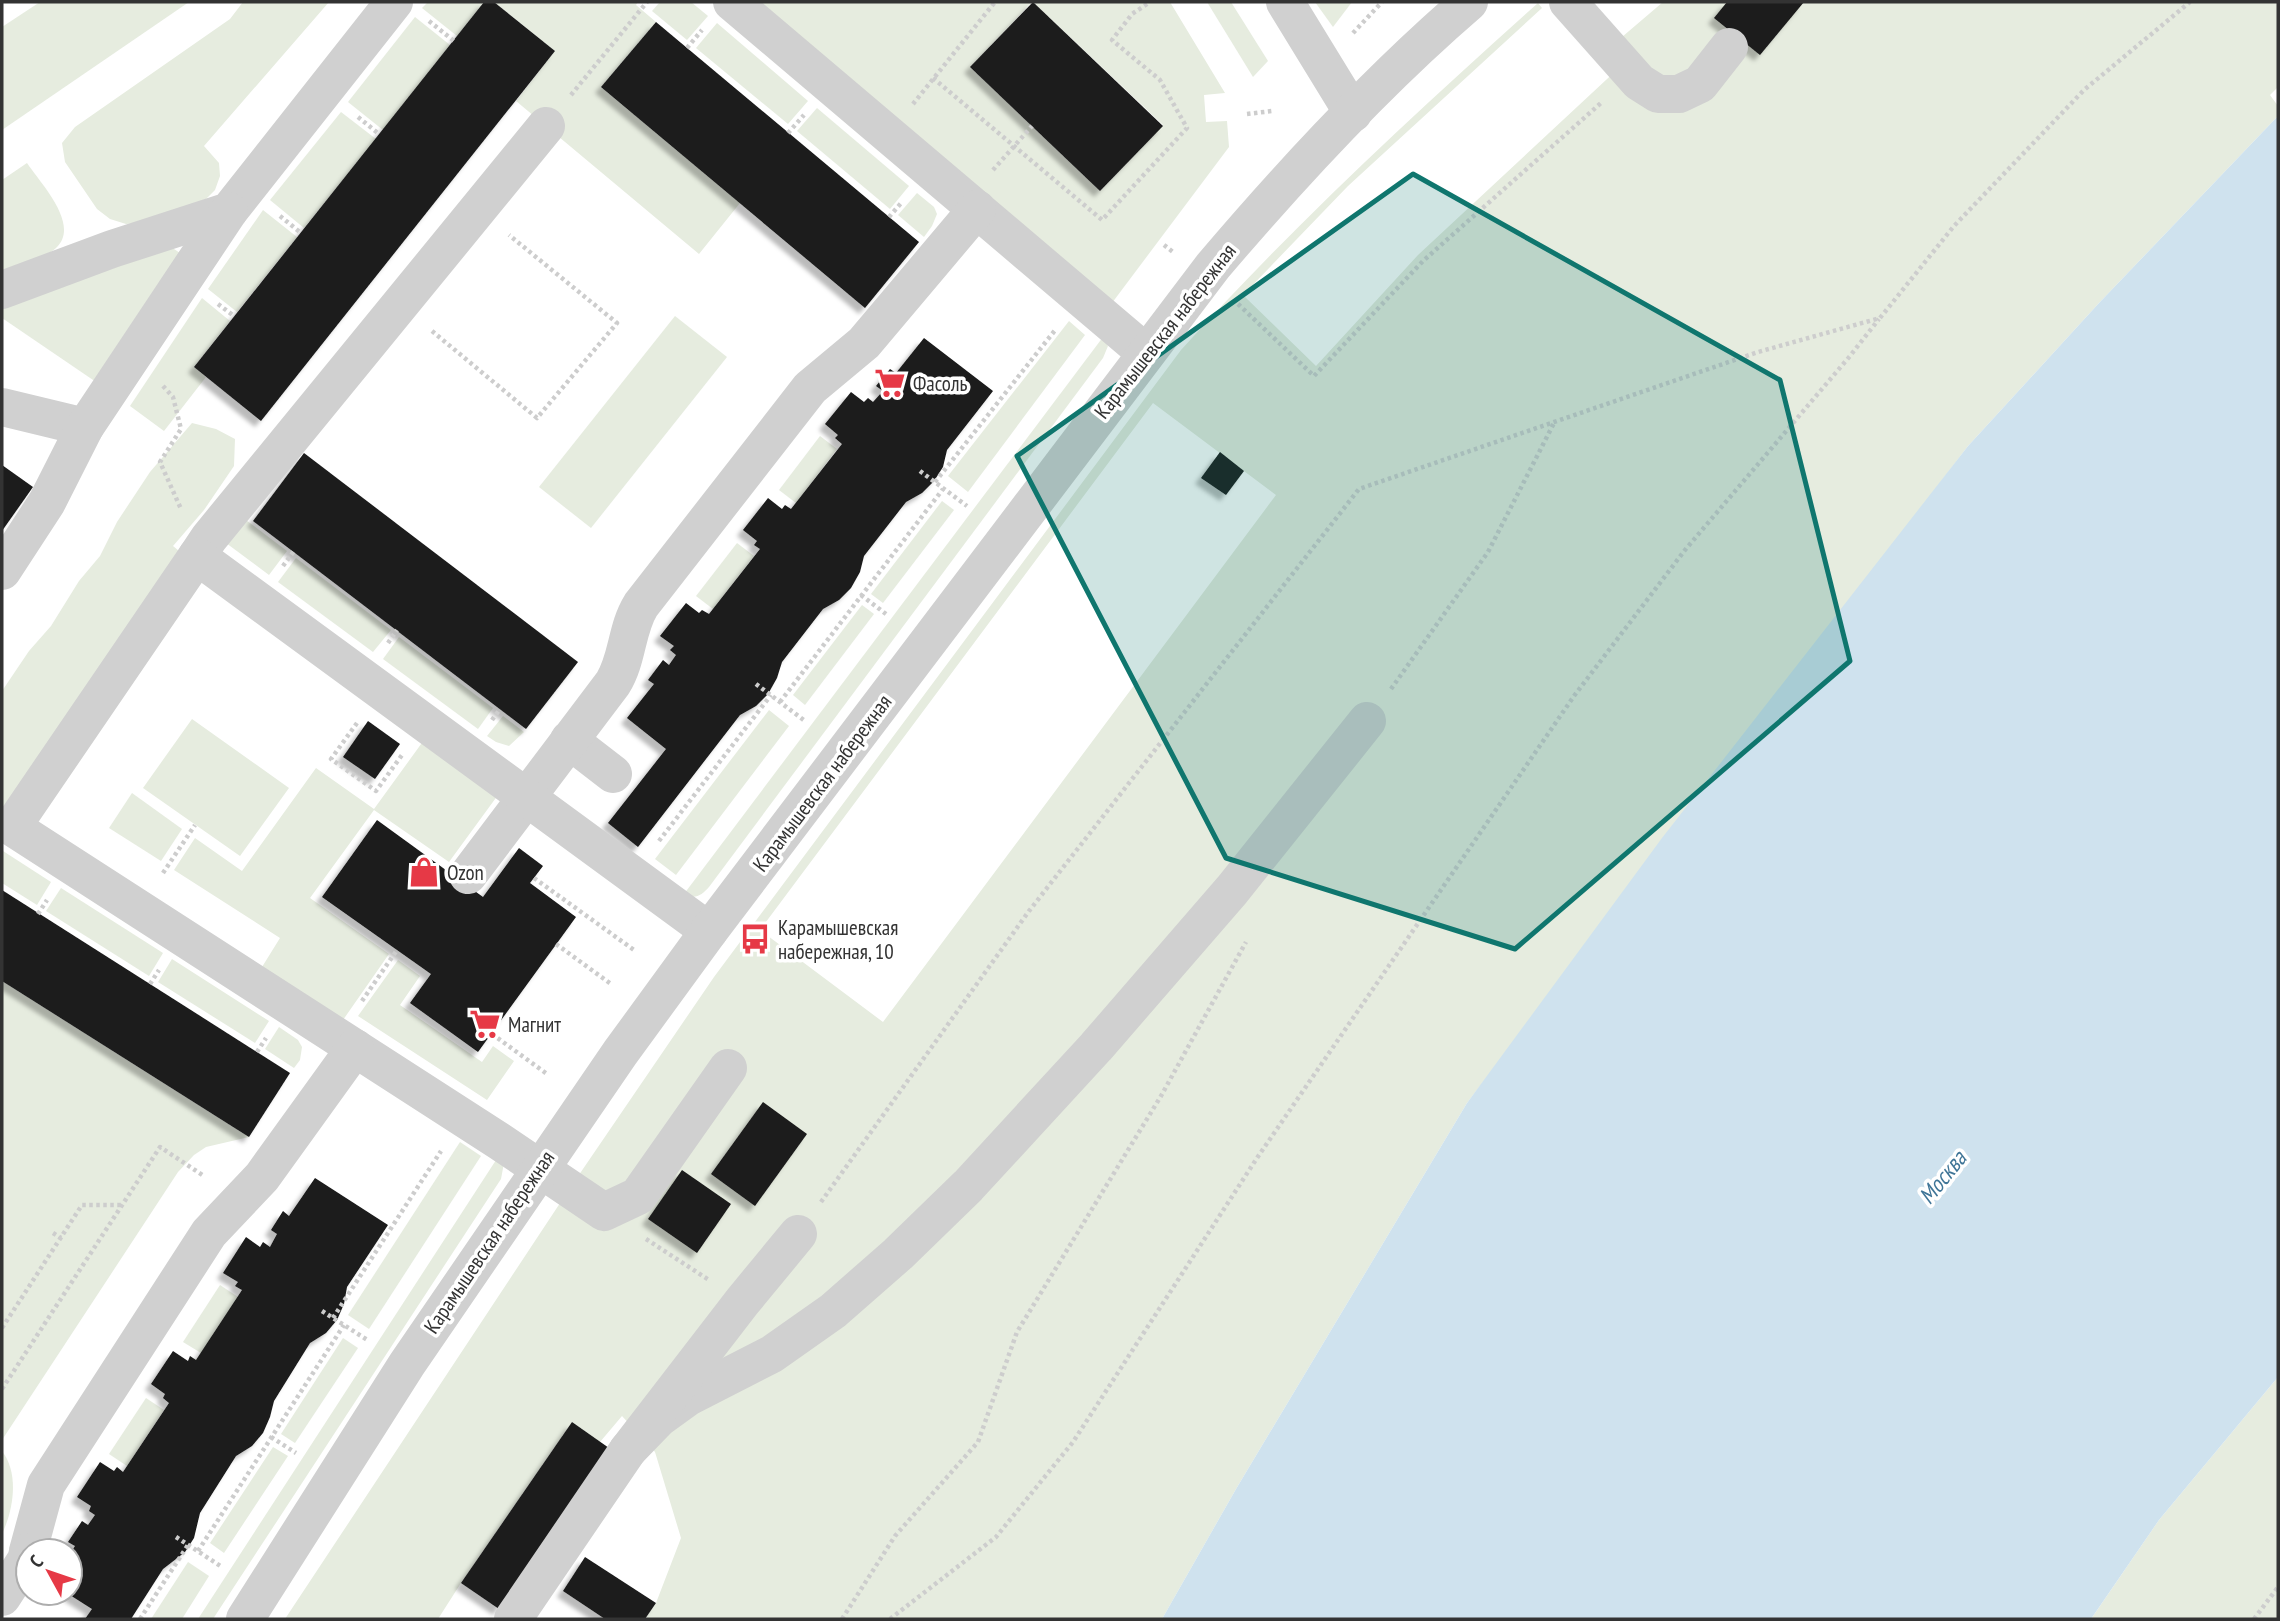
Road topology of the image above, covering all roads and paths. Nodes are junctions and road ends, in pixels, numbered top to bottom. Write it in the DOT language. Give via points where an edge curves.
graph roads {
  1 [pos="647,2"];
  2 [pos="732,2"];
  3 [pos="995,2"];
  4 [pos="1150,2"];
  5 [pos="1285,2"];
  6 [pos="1382,2"];
  7 [pos="1469,2"];
  8 [pos="1568,2"];
  9 [pos="2190,2"];
  10 [pos="409,9"];
  11 [pos="1350,36"];
  12 [pos="454,40"];
  13 [pos="1729,47"];
  14 [pos="1634,75"];
  15 [pos="933,78"];
  16 [pos="1272,111"];
  17 [pos="1353,113"];
  18 [pos="1247,114"];
  19 [pos="546,126"];
  20 [pos="1032,126"];
  21 [pos="888,134"];
  22 [pos="1014,146"];
  23 [pos="1004,157"];
  24 [pos="477,209"];
  25 [pos="976,209"];
  26 [pos="229,211"];
  27 [pos="2,290"];
  28 [pos="1233,299"];
  29 [pos="399,305"];
  30 [pos="1880,318"];
  31 [pos="1059,324"];
  32 [pos="1146,352"];
  33 [pos="157,378"];
  34 [pos="2,407"];
  35 [pos="1555,422"];
  36 [pos="85,427"];
  37 [pos="920,471"];
  38 [pos="935,482"];
  39 [pos="943,489"];
  40 [pos="967,506"];
  41 [pos="203,547"];
  42 [pos="2,571"];
  43 [pos="861,596"];
  44 [pos="886,614"];
  45 [pos="756,684"];
  46 [pos="380,691"];
  47 [pos="771,695"];
  48 [pos="780,702"];
  49 [pos="805,721"];
  50 [pos="1367,721"];
  51 [pos="425,724"];
  52 [pos="569,740"];
  53 [pos="613,774"];
  54 [pos="527,798"];
  55 [pos="628,847"];
  56 [pos="468,876"];
  57 [pos="534,878"];
  58 [pos="709,931"];
  59 [pos="1247,939"];
  60 [pos="556,944"];
  61 [pos="634,950"];
  62 [pos="611,984"];
  63 [pos="492,1034"];
  64 [pos="355,1048"];
  65 [pos="728,1068"];
  66 [pos="547,1074"];
  67 [pos="446,1144"];
  68 [pos="540,1168"];
  69 [pos="240,1200"];
  70 [pos="123,1205"];
  71 [pos="604,1212"];
  72 [pos="53,1233"];
  73 [pos="797,1234"];
  74 [pos="61,1238"];
  75 [pos="742,1302"];
  76 [pos="322,1311"];
  77 [pos="333,1318"];
  78 [pos="3,1325"];
  79 [pos="344,1325"];
  80 [pos="369,1341"];
  81 [pos="2,1389"];
  82 [pos="271,1437"];
  83 [pos="628,1450"];
  84 [pos="296,1453"];
  85 [pos="32,1537"];
  86 [pos="176,1537"];
  87 [pos="188,1545"];
  88 [pos="198,1551"];
  89 [pos="222,1567"];
  90 [pos="14,1578"];
  91 [pos="2278,1587"];
  92 [pos="2,1597"];
  93 [pos="140,1619"];
  94 [pos="245,1619"];
  95 [pos="513,1619"];
  96 [pos="842,1619"];
  97 [pos="890,1619"];
  98 [pos="2254,1619"];
  1 -- 19 [label="path"];
  2 -- 21 [label="street"];
  3 -- 15 [label="path"];
  4 -- 22 [label="path" via="1132,15 1112,40 1160,80 1187,128 1102,220"];
  5 -- 17 [label="street"];
  6 -- 11 [label="path"];
  7 -- 17 [label="street, Карамышевская набережная"];
  8 -- 14 [label="street"];
  9 -- 30 [label="path" via="2084,90 1954,226"];
  10 -- 12 [label="path"];
  10 -- 26 [label="street"];
  13 -- 14 [label="street" via="1700,85 1679,94 1658,94"];
  14 -- 28 [label="path" via="1423,261 1314,376"];
  15 -- 21 [label="path"];
  15 -- 22 [label="path"];
  16 -- 18 [label="path"];
  17 -- 32 [label="street, Карамышевская набережная" via="1276,191"];
  19 -- 24 [label="street"];
  20 -- 22 [label="path"];
  21 -- 25 [label="street"];
  22 -- 23 [label="path"];
  24 -- 29 [label="street"];
  24 -- 29 [label="path" via="617,323 537,418"];
  25 -- 32 [label="street"];
  25 -- 52 [label="street" via="874,332 810,388 641,605 621,670"];
  26 -- 27 [label="street"];
  26 -- 36 [label="street"];
  29 -- 41 [label="street"];
  30 -- 35 [label="path" via="1758,352"];
  30 -- 97 [label="path" via="1685,550 1574,696 1257,1158 1073,1443 996,1537"];
  31 -- 38 [label="path"];
  32 -- 58 [label="street, Карамышевская набережная"];
  33 -- 41 [label="path" via="173,397 181,429 160,462 178,506"];
  34 -- 36 [label="street"];
  35 -- 50 [label="path" via="1488,552"];
  35 -- 73 [label="path" via="1359,489 1030,911"];
  36 -- 42 [label="street" via="47,502"];
  37 -- 38 [label="path"];
  38 -- 39 [label="path"];
  39 -- 40 [label="path"];
  39 -- 43 [label="path"];
  41 -- 46 [label="street"];
  41 -- 64 [label="street" via="12,827"];
  43 -- 44 [label="path"];
  43 -- 48 [label="path"];
  45 -- 47 [label="path"];
  46 -- 51 [label="street"];
  46 -- 51 [label="path" via="331,759 376,791"];
  47 -- 48 [label="path"];
  47 -- 55 [label="path"];
  48 -- 49 [label="path"];
  50 -- 83 [label="street" via="1214,911 968,1186 833,1311 772,1354 688,1397"];
  51 -- 54 [label="street"];
  52 -- 53 [label="street"];
  52 -- 54 [label="street"];
  54 -- 55 [label="street"];
  54 -- 56 [label="street"];
  55 -- 58 [label="street"];
  57 -- 61 [label="path"];
  58 -- 68 [label="street, Карамышевская набережная"];
  59 -- 96 [label="path" via="1161,1096 1017,1332 978,1441 895,1536"];
  60 -- 62 [label="path"];
  63 -- 66 [label="path"];
  64 -- 68 [label="street"];
  64 -- 69 [label="street" via="262,1177"];
  65 -- 71 [label="street" via="638,1196"];
  67 -- 77 [label="path"];
  68 -- 71 [label="street"];
  68 -- 94 [label="street, Карамышевская набережная" via="407,1364"];
  69 -- 70 [label="path" via="160,1147"];
  69 -- 85 [label="street" via="209,1233 46,1485"];
  70 -- 74 [label="path" via="82,1205"];
  70 -- 81 [label="path"];
  71 -- 75 [label="path"];
  72 -- 74 [label="path"];
  73 -- 75 [label="street"];
  74 -- 78 [label="path"];
  75 -- 83 [label="street"];
  76 -- 77 [label="path"];
  77 -- 79 [label="path"];
  79 -- 80 [label="path"];
  79 -- 82 [label="path"];
  82 -- 84 [label="path"];
  82 -- 88 [label="path"];
  83 -- 95 [label="street"];
  86 -- 87 [label="path"];
  87 -- 88 [label="path"];
  87 -- 93 [label="path"];
  88 -- 89 [label="path"];
  90 -- 92 [label="street"];
  91 -- 98 [label="path"];
}
